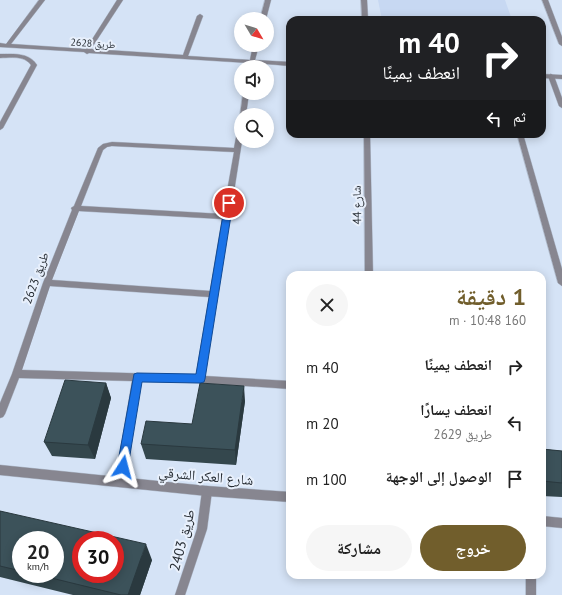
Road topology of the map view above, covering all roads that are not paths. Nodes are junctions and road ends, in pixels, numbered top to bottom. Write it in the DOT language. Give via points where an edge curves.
graph roads {
  1 [pos="42,0"];
  2 [pos="120,0"];
  3 [pos="268,0"];
  4 [pos="364,0"];
  5 [pos="545,0"];
  6 [pos="265,12"];
  7 [pos="200,16"];
  8 [pos="364,16"];
  9 [pos="562,44"];
  10 [pos="0,46"];
  11 [pos="7,46"];
  12 [pos="87,52"];
  13 [pos="0,56"];
  14 [pos="185,58"];
  15 [pos="234,62"];
  16 [pos="274,64"];
  17 [pos="286,64"];
  18 [pos="546,76"];
  19 [pos="550,76"];
  20 [pos="562,77"];
  21 [pos="562,106"];
  22 [pos="0,128"];
  23 [pos="367,138"];
  24 [pos="521,138"];
  25 [pos="237,150"];
  26 [pos="75,208"];
  27 [pos="226,217"];
  28 [pos="369,271"];
  29 [pos="47,283"];
  30 [pos="562,283"];
  31 [pos="214,294"];
  32 [pos="16,374"];
  33 [pos="137,377"];
  34 [pos="200,379"];
  35 [pos="286,385"];
  36 [pos="0,414"];
  37 [pos="0,470"];
  38 [pos="120,482"];
  39 [pos="207,491"];
  40 [pos="286,497"];
  41 [pos="546,521"];
  42 [pos="562,523"];
  43 [pos="531,579"];
  44 [pos="180,595"];
  45 [pos="531,595"];
  1 -- 11 [label="street"];
  2 -- 12 [label="street"];
  3 -- 6 [label="street"];
  4 -- 8 [label="street"];
  5 -- 9 [label="street"];
  7 -- 14 [label="street"];
  10 -- 11 [label="street, طريق 2628"];
  11 -- 12 [label="street, طريق 2628"];
  12 -- 14 [label="street, طريق 2628"];
  13 -- 22 [label="street" via="28,58 34,64"];
  14 -- 15 [label="street, طريق 2628"];
  16 -- 17 [label="street, طريق 2628"];
  18 -- 19 [label="street"];
  19 -- 20 [label="street"];
  19 -- 21 [label="street"];
  23 -- 28 [label="street, شارع 44"];
  24 -- 30 [label="street"];
  25 -- 26 [label="street, طريق 2623" via="105,145 98,151"];
  25 -- 27 [label="street"];
  26 -- 27 [label="street"];
  26 -- 29 [label="street, طريق 2623"];
  27 -- 31 [label="street"];
  29 -- 31 [label="street"];
  29 -- 32 [label="street, طريق 2623"];
  31 -- 34 [label="street"];
  32 -- 33 [label="street"];
  32 -- 36 [label="street, طريق 2623"];
  33 -- 34 [label="street"];
  33 -- 38 [label="street"];
  34 -- 35 [label="street"];
  37 -- 38 [label="street, شارع العكر الشرقي"];
  38 -- 39 [label="street, شارع العكر الشرقي"];
  39 -- 40 [label="street, شارع العكر الشرقي"];
  39 -- 44 [label="street, طريق 2403" via="202,529"];
  41 -- 42 [label="street"];
  43 -- 45 [label="street"];
}
